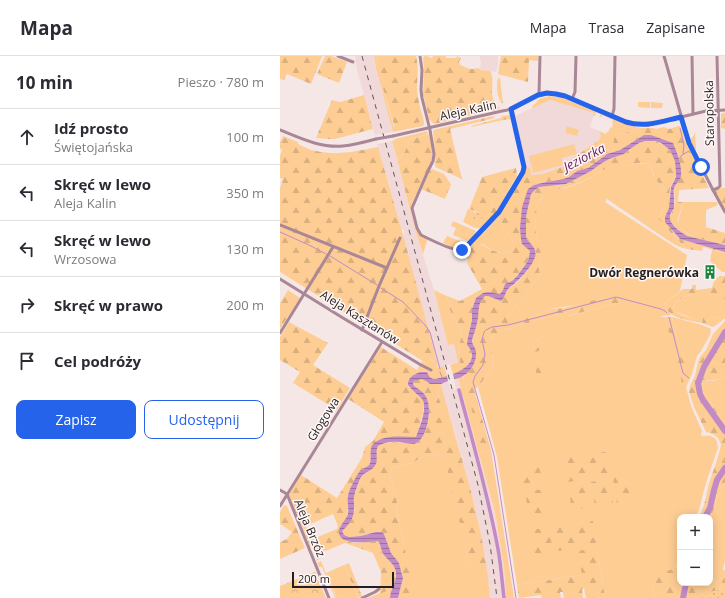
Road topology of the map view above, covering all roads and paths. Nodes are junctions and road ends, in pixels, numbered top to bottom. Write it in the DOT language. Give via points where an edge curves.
graph roads {
  1 [pos="338,56"];
  2 [pos="420,56"];
  3 [pos="540,56"];
  4 [pos="576,56"];
  5 [pos="616,56"];
  6 [pos="664,56"];
  7 [pos="692,56"];
  8 [pos="717,56"];
  9 [pos="353,62"];
  10 [pos="538,95"];
  11 [pos="572,99"];
  12 [pos="511,109"];
  13 [pos="718,110"];
  14 [pos="725,110"];
  15 [pos="693,114"];
  16 [pos="612,116"];
  17 [pos="681,117"];
  18 [pos="429,128"];
  19 [pos="280,130"];
  20 [pos="713,190"];
  21 [pos="725,212"];
  22 [pos="280,224"];
  23 [pos="400,238"];
  24 [pos="333,247"];
  25 [pos="387,268"];
  26 [pos="280,279"];
  27 [pos="304,294"];
  28 [pos="362,330"];
  29 [pos="280,333"];
  30 [pos="382,342"];
  31 [pos="431,370"];
  32 [pos="280,490"];
  33 [pos="287,494"];
  34 [pos="280,506"];
  35 [pos="380,589"];
  36 [pos="329,598"];
  37 [pos="362,598"];
  1 -- 9 [label="street"];
  2 -- 18 [label="street" via="421,90"];
  3 -- 10 [label="street"];
  4 -- 11 [label="street" via="575,92"];
  5 -- 16 [label="street"];
  6 -- 17 [label="street"];
  7 -- 15 [label="street"];
  8 -- 13 [label="street, Staropolska"];
  10 -- 11 [label="street, Aleja Kalin" via="556,94"];
  10 -- 12 [label="street, Aleja Kalin"];
  11 -- 16 [label="street, Aleja Kalin"];
  12 -- 18 [label="street, Aleja Kalin"];
  12 -- 18 [label="street" via="523,172 499,212 462,250 456,250 421,235 417,228 412,209 434,154"];
  13 -- 14 [label="street, Aleja Kalin"];
  13 -- 15 [label="street, Aleja Kalin"];
  13 -- 20 [label="street, Staropolska" via="720,186"];
  15 -- 17 [label="street, Aleja Kalin"];
  16 -- 17 [label="street, Aleja Kalin" via="640,125"];
  17 -- 20 [label="street" via="689,143"];
  18 -- 19 [label="street, Aleja Kalin, bridge" via="344,146 310,142"];
  20 -- 21 [label="street"];
  22 -- 24 [label="street"];
  23 -- 25 [label="street"];
  24 -- 25 [label="street"];
  24 -- 27 [label="street"];
  25 -- 28 [label="street"];
  26 -- 27 [label="street, Aleja Kasztanów"];
  27 -- 28 [label="street, Aleja Kasztanów"];
  27 -- 29 [label="street"];
  28 -- 30 [label="street, Aleja Kasztanów"];
  30 -- 31 [label="street, Aleja Kasztanów"];
  30 -- 33 [label="street, Głogowa"];
  32 -- 33 [label="street, Aleja Brzóz"];
  33 -- 34 [label="street, Głogowa"];
  33 -- 36 [label="street, Aleja Brzóz"];
  35 -- 37 [label="street"];
}
